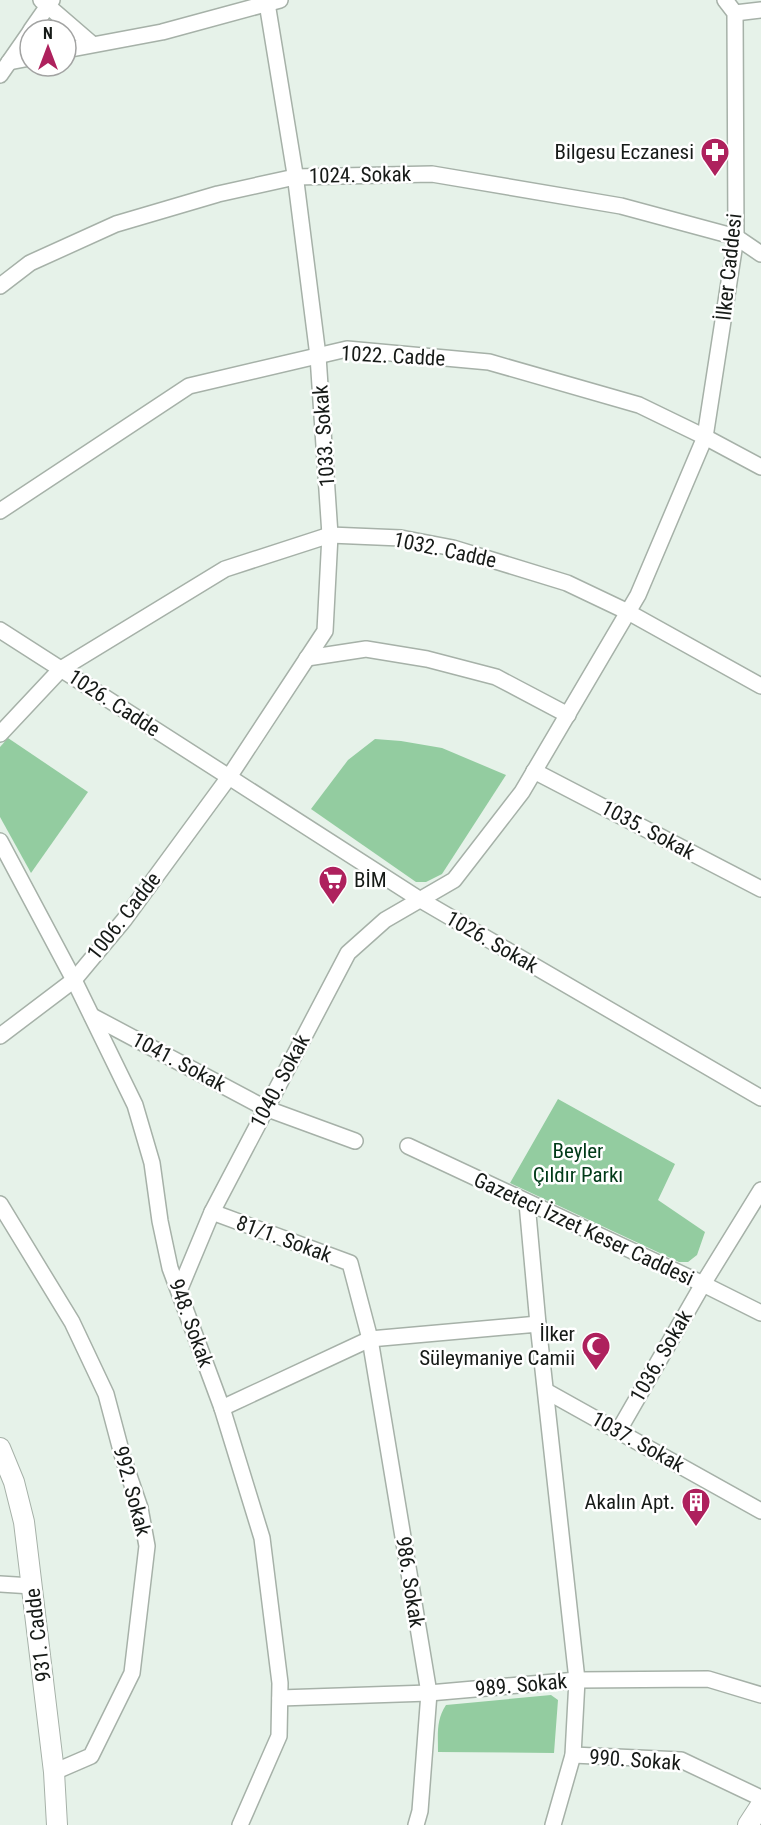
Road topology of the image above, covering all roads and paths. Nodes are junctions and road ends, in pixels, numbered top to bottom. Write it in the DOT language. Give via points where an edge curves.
graph roads {
  1 [pos="725,0"];
  2 [pos="272,1"];
  3 [pos="47,2"];
  4 [pos="761,10"];
  5 [pos="735,13"];
  6 [pos="38,18"];
  7 [pos="92,44"];
  8 [pos="78,47"];
  9 [pos="18,49"];
  10 [pos="18,63"];
  11 [pos="4,69"];
  12 [pos="295,175"];
  13 [pos="736,237"];
  14 [pos="761,254"];
  15 [pos="0,286"];
  16 [pos="318,356"];
  17 [pos="705,436"];
  18 [pos="761,467"];
  19 [pos="0,511"];
  20 [pos="330,535"];
  21 [pos="628,612"];
  22 [pos="0,630"];
  23 [pos="307,658"];
  24 [pos="61,669"];
  25 [pos="761,686"];
  26 [pos="568,715"];
  27 [pos="0,734"];
  28 [pos="534,771"];
  29 [pos="228,777"];
  30 [pos="0,841"];
  31 [pos="761,889"];
  32 [pos="418,899"];
  33 [pos="74,980"];
  34 [pos="92,1016"];
  35 [pos="0,1036"];
  36 [pos="761,1098"];
  37 [pos="265,1108"];
  38 [pos="355,1141"];
  39 [pos="408,1146"];
  40 [pos="761,1190"];
  41 [pos="527,1203"];
  42 [pos="0,1204"];
  43 [pos="212,1212"];
  44 [pos="703,1284"];
  45 [pos="179,1291"];
  46 [pos="761,1313"];
  47 [pos="538,1324"];
  48 [pos="370,1339"];
  49 [pos="546,1391"];
  50 [pos="222,1408"];
  51 [pos="619,1430"];
  52 [pos="0,1448"];
  53 [pos="761,1511"];
  54 [pos="0,1584"];
  55 [pos="32,1586"];
  56 [pos="578,1680"];
  57 [pos="429,1693"];
  58 [pos="761,1695"];
  59 [pos="280,1698"];
  60 [pos="573,1755"];
  61 [pos="54,1772"];
  62 [pos="761,1798"];
  63 [pos="761,1805"];
  64 [pos="59,1825"];
  65 [pos="240,1825"];
  66 [pos="416,1825"];
  67 [pos="553,1825"];
  68 [pos="748,1825"];
  1 -- 5 [label="street"];
  2 -- 7 [label="street" via="162,32"];
  2 -- 12 [label="street, 1033. Sokak"];
  3 -- 6 [label="street"];
  3 -- 7 [label="street"];
  4 -- 5 [label="street"];
  5 -- 13 [label="street, İlker Caddesi"];
  7 -- 8 [label="street"];
  9 -- 11 [label="street"];
  10 -- 11 [label="street"];
  12 -- 13 [label="street, 1024. Sokak" via="432,174 621,206"];
  12 -- 15 [label="street, 1024. Sokak" via="116,224 30,263"];
  12 -- 16 [label="street, 1033. Sokak"];
  13 -- 14 [label="street, 1024. Sokak"];
  13 -- 17 [label="street, İlker Caddesi"];
  16 -- 17 [label="street, 1022. Cadde" via="346,350 489,362 639,405"];
  16 -- 19 [label="street, 1022. Cadde" via="189,386"];
  16 -- 20 [label="street, 1033. Sokak"];
  17 -- 18 [label="street"];
  17 -- 21 [label="street, İlker Caddesi"];
  20 -- 21 [label="street, 1032. Cadde" via="401,538 453,548 567,583"];
  20 -- 23 [label="street, 1033. Sokak" via="325,631"];
  20 -- 24 [label="street, 1032. Cadde" via="225,569"];
  21 -- 25 [label="street, 1032. Cadde"];
  21 -- 26 [label="street, İlker Caddesi"];
  22 -- 24 [label="street, 1026. Cadde"];
  23 -- 26 [label="street" via="366,649 427,660 496,677"];
  23 -- 29 [label="street, 1033. Sokak"];
  24 -- 27 [label="street, 1032. Cadde"];
  24 -- 29 [label="street, 1026. Cadde"];
  26 -- 28 [label="street, 1040. Sokak"];
  28 -- 31 [label="street, 1035. Sokak"];
  28 -- 32 [label="street, 1040. Sokak" via="454,880"];
  29 -- 32 [label="street, 1026. Sokak"];
  29 -- 33 [label="street, 1006. Cadde" via="124,920"];
  30 -- 33 [label="street, 948. Sokak"];
  32 -- 36 [label="street, 1026. Sokak"];
  32 -- 37 [label="street, 1040. Sokak" via="385,920 348,954"];
  33 -- 34 [label="street, 948. Sokak"];
  33 -- 35 [label="street, 1006. Cadde"];
  34 -- 37 [label="street, 1041. Sokak"];
  34 -- 45 [label="street, 948. Sokak" via="135,1105 152,1163 170,1268"];
  37 -- 38 [label="street, 1041. Sokak"];
  37 -- 43 [label="street, 1040. Sokak"];
  39 -- 41 [label="street, Gazeteci İzzet Keser Caddesi"];
  40 -- 44 [label="street, 1036. Sokak"];
  41 -- 44 [label="street, Gazeteci İzzet Keser Caddesi"];
  41 -- 47 [label="street"];
  42 -- 61 [label="street, 992. Sokak" via="72,1322 106,1394 140,1508 147,1546 132,1673 91,1756"];
  43 -- 45 [label="street, 1040. Sokak"];
  43 -- 48 [label="street, 81/1. Sokak" via="350,1263"];
  44 -- 46 [label="street, Gazeteci İzzet Keser Caddesi"];
  44 -- 51 [label="street, 1036. Sokak"];
  45 -- 50 [label="street, 948. Sokak"];
  47 -- 48 [label="street"];
  47 -- 49 [label="street"];
  48 -- 50 [label="street"];
  48 -- 57 [label="street, 986. Sokak"];
  49 -- 51 [label="street, 1037. Sokak"];
  49 -- 56 [label="street"];
  50 -- 59 [label="street, 948. Sokak" via="262,1538"];
  51 -- 53 [label="street, 1037. Sokak"];
  52 -- 55 [label="main road, 931. Cadde" via="15,1482"];
  54 -- 55 [label="street"];
  55 -- 61 [label="main road, 931. Cadde"];
  56 -- 57 [label="street, 989. Sokak"];
  56 -- 58 [label="street, 989. Sokak" via="708,1679"];
  56 -- 60 [label="street"];
  57 -- 59 [label="street, 989. Sokak"];
  57 -- 66 [label="street, 986. Sokak"];
  59 -- 65 [label="street, 948. Sokak" via="279,1736"];
  60 -- 62 [label="street, 990. Sokak" via="681,1760"];
  60 -- 67 [label="street"];
  61 -- 64 [label="main road, 931. Cadde"];
  63 -- 68 [label="main road"];
}
